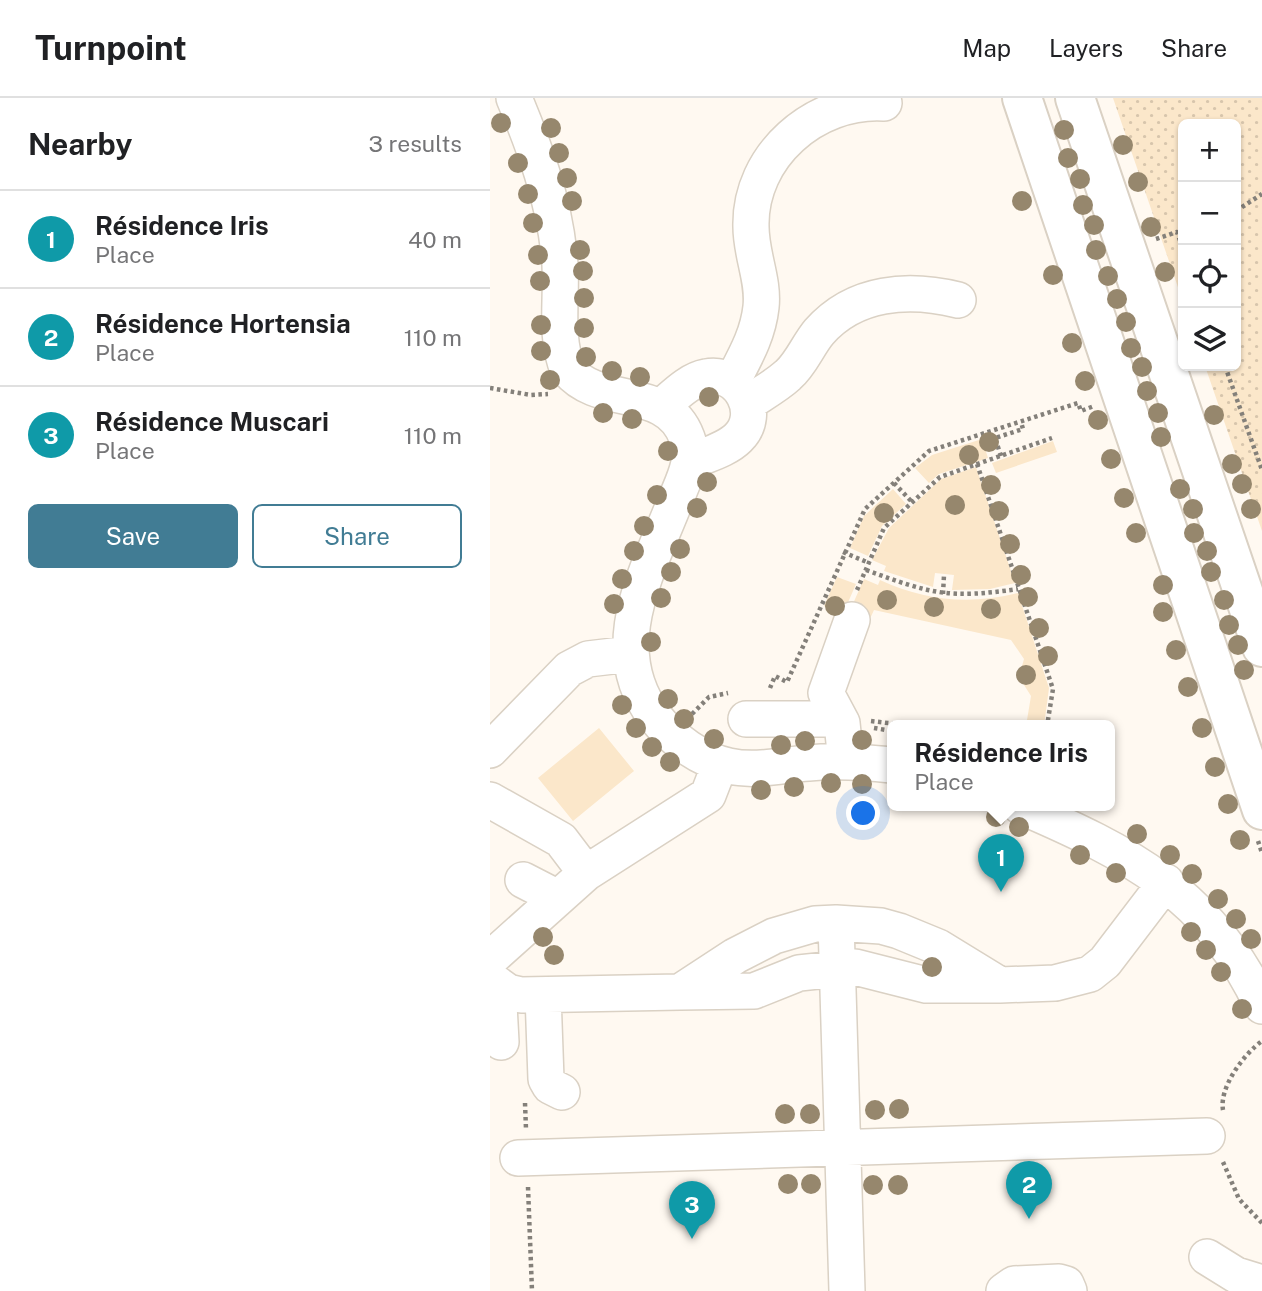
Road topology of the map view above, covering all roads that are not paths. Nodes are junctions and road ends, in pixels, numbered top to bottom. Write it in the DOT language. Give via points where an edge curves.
graph roads {
  1 [pos="514,98"];
  2 [pos="1022,98"];
  3 [pos="1075,98"];
  4 [pos="884,103"];
  5 [pos="958,300"];
  6 [pos="740,392"];
  7 [pos="661,407"];
  8 [pos="690,462"];
  9 [pos="852,620"];
  10 [pos="1262,647"];
  11 [pos="630,654"];
  12 [pos="749,705"];
  13 [pos="858,726"];
  14 [pos="490,750"];
  15 [pos="846,762"];
  16 [pos="720,764"];
  17 [pos="887,765"];
  18 [pos="490,800"];
  19 [pos="1262,810"];
  20 [pos="1031,811"];
  21 [pos="586,873"];
  22 [pos="523,880"];
  23 [pos="1166,881"];
  24 [pos="558,898"];
  25 [pos="836,923"];
  26 [pos="837,968"];
  27 [pos="492,979"];
  28 [pos="1000,985"];
  29 [pos="680,992"];
  30 [pos="543,995"];
  31 [pos="1262,1006"];
  32 [pos="501,1042"];
  33 [pos="562,1092"];
  34 [pos="1207,1136"];
  35 [pos="842,1148"];
  36 [pos="522,1158"];
  37 [pos="1207,1257"];
  38 [pos="1262,1283"];
  39 [pos="847,1291"];
  40 [pos="1004,1291"];
  41 [pos="1069,1291"];
  1 -- 7 [label="street" via="551,204 560,256 561,340 568,370 594,388"];
  2 -- 19 [label="main road"];
  3 -- 10 [label="main road"];
  4 -- 6 [label="street" via="852,103 817,116 784,144 764,173 751,226 761,288 760,320"];
  5 -- 6 [label="street" via="910,293 861,302 820,331 789,375"];
  6 -- 7 [label="street" via="723,377 702,377"];
  6 -- 8 [label="street" via="749,414 741,436"];
  7 -- 8 [label="street" via="672,414 687,438"];
  8 -- 11 [label="street" via="632,613"];
  9 -- 13 [label="street" via="826,692"];
  11 -- 14 [label="street" via="588,659 569,669"];
  11 -- 16 [label="street" via="640,692 662,725 694,751"];
  12 -- 13 [label="street"];
  13 -- 15 [label="street"];
  15 -- 16 [label="street" via="753,769"];
  15 -- 17 [label="street"];
  16 -- 21 [label="street" via="713,788 699,803"];
  18 -- 21 [label="street" via="561,840"];
  20 -- 23 [label="street" via="1104,844"];
  21 -- 24 [label="street"];
  22 -- 24 [label="street"];
  23 -- 28 [label="street" via="1105,962 1090,974 1055,983"];
  23 -- 31 [label="street" via="1226,943"];
  24 -- 27 [label="street"];
  25 -- 26 [label="street"];
  25 -- 28 [label="street" via="881,926 908,935 938,947"];
  25 -- 29 [label="street" via="774,936"];
  26 -- 28 [label="street" via="872,970 926,985"];
  26 -- 29 [label="street" via="799,973 754,991"];
  26 -- 35 [label="street"];
  27 -- 30 [label="street" via="508,992"];
  27 -- 32 [label="street"];
  29 -- 30 [label="street"];
  30 -- 33 [label="street" via="546,1079"];
  34 -- 35 [label="street"];
  35 -- 36 [label="street"];
  35 -- 39 [label="street"];
  37 -- 38 [label="street" via="1236,1275"];
  40 -- 41 [label="street" via="1014,1284 1059,1282"];
}
